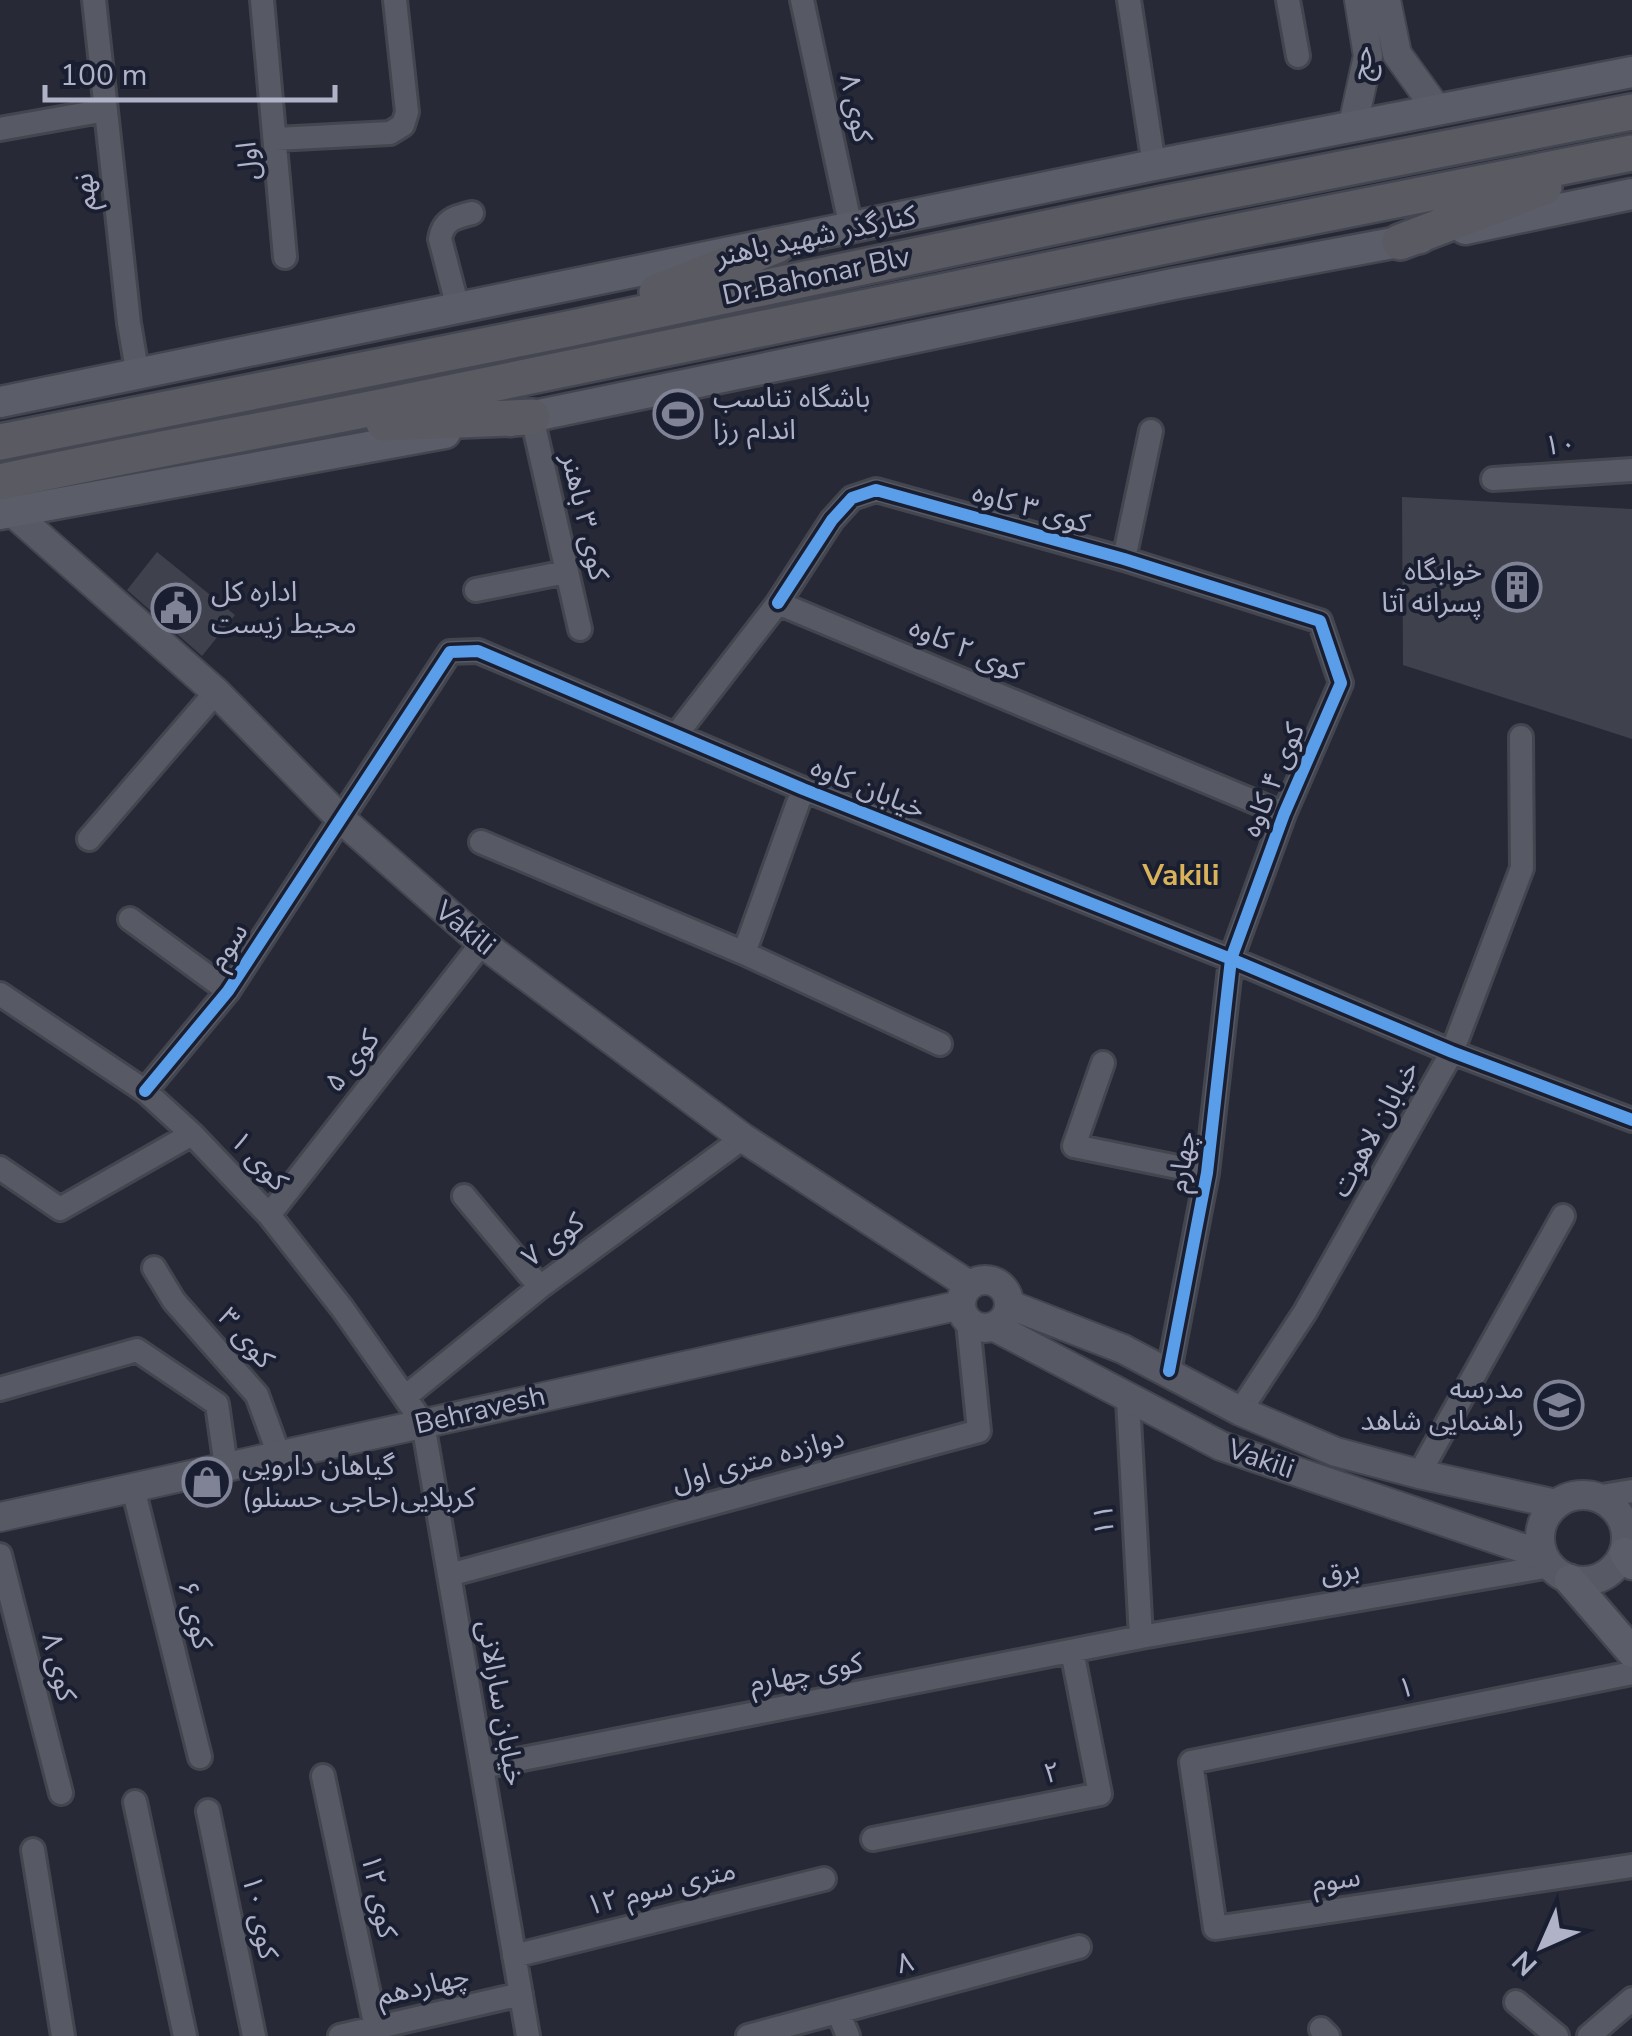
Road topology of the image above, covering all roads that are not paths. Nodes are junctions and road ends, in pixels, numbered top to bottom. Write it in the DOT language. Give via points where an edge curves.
graph roads {
  1 [pos="94,0"];
  2 [pos="262,0"];
  3 [pos="396,0"];
  4 [pos="802,0"];
  5 [pos="1128,0"];
  6 [pos="1288,0"];
  7 [pos="1358,0"];
  8 [pos="1386,0"];
  9 [pos="1383,55"];
  10 [pos="1298,56"];
  11 [pos="1632,72"];
  12 [pos="1436,108"];
  13 [pos="106,110"];
  14 [pos="1632,112"];
  15 [pos="1353,125"];
  16 [pos="0,128"];
  17 [pos="276,139"];
  18 [pos="1632,153"];
  19 [pos="1154,164"];
  20 [pos="1632,194"];
  21 [pos="472,212"];
  22 [pos="851,228"];
  23 [pos="1400,242"];
  24 [pos="778,245"];
  25 [pos="286,257"];
  26 [pos="458,308"];
  27 [pos="562,330"];
  28 [pos="138,376"];
  29 [pos="0,402"];
  30 [pos="532,418"];
  31 [pos="283,427"];
  32 [pos="1151,431"];
  33 [pos="0,442"];
  34 [pos="1632,470"];
  35 [pos="1493,480"];
  36 [pos="4,502"];
  37 [pos="1124,559"];
  38 [pos="566,572"];
  39 [pos="476,590"];
  40 [pos="778,603"];
  41 [pos="1320,621"];
  42 [pos="580,629"];
  43 [pos="216,692"];
  44 [pos="676,734"];
  45 [pos="1521,737"];
  46 [pos="803,790"];
  47 [pos="1284,814"];
  48 [pos="340,818"];
  49 [pos="89,839"];
  50 [pos="481,842"];
  51 [pos="130,919"];
  52 [pos="482,943"];
  53 [pos="744,953"];
  54 [pos="1232,959"];
  55 [pos="228,991"];
  56 [pos="0,994"];
  57 [pos="940,1044"];
  58 [pos="1452,1052"];
  59 [pos="1102,1063"];
  60 [pos="145,1092"];
  61 [pos="1632,1120"];
  62 [pos="192,1134"];
  63 [pos="743,1138"];
  64 [pos="0,1168"];
  65 [pos="1208,1173"];
  66 [pos="464,1196"];
  67 [pos="270,1215"];
  68 [pos="1563,1216"];
  69 [pos="154,1268"];
  70 [pos="540,1287"];
  71 [pos="980,1309"];
  72 [pos="1169,1371"];
  73 [pos="0,1389"];
  74 [pos="405,1397"];
  75 [pos="1128,1400"];
  76 [pos="1240,1411"];
  77 [pos="423,1423"];
  78 [pos="279,1455"];
  79 [pos="226,1467"];
  80 [pos="1420,1474"];
  81 [pos="133,1488"];
  82 [pos="1632,1491"];
  83 [pos="1596,1496"];
  84 [pos="1556,1504"];
  85 [pos="0,1517"];
  86 [pos="1629,1540"];
  87 [pos="0,1555"];
  88 [pos="1554,1567"];
  89 [pos="449,1575"];
  90 [pos="1141,1637"];
  91 [pos="1072,1651"];
  92 [pos="1632,1652"];
  93 [pos="1632,1673"];
  94 [pos="200,1757"];
  95 [pos="1191,1762"];
  96 [pos="482,1767"];
  97 [pos="323,1776"];
  98 [pos="61,1793"];
  99 [pos="134,1802"];
  100 [pos="208,1811"];
  101 [pos="873,1838"];
  102 [pos="33,1850"];
  103 [pos="1632,1866"];
  104 [pos="824,1879"];
  105 [pos="1078,1947"];
  106 [pos="514,1956"];
  107 [pos="521,1994"];
  108 [pos="1516,2002"];
  109 [pos="838,2012"];
  110 [pos="1627,2013"];
  111 [pos="376,2028"];
  112 [pos="62,2036"];
  113 [pos="185,2036"];
  114 [pos="254,2036"];
  115 [pos="340,2036"];
  116 [pos="528,2036"];
  117 [pos="748,2036"];
  118 [pos="848,2036"];
  119 [pos="1557,2036"];
  120 [pos="1589,2036"];
  1 -- 13 [label="street, نهم"];
  2 -- 17 [label="street, اول"];
  3 -- 17 [label="street" via="403,125 390,133"];
  4 -- 22 [label="street, کوی ۸"];
  5 -- 19 [label="street"];
  6 -- 10 [label="street"];
  7 -- 9 [label="street, حج"];
  8 -- 9 [label="street, حج"];
  9 -- 12 [label="street, حج"];
  9 -- 15 [label="street, حج"];
  11 -- 12 [label="main road, کنارگذر شهید باهنر"];
  12 -- 15 [label="main road, کنارگذر شهید باهنر"];
  13 -- 16 [label="street"];
  13 -- 28 [label="street, نهم"];
  14 -- 27 [label="highway, Dr.Bahonar Blv"];
  15 -- 19 [label="main road, کنارگذر شهید باهنر"];
  17 -- 25 [label="street, اول"];
  18 -- 23 [label="highway"];
  18 -- 31 [label="highway, Dr.Bahonar Blv"];
  19 -- 22 [label="main road, کنارگذر شهید باهنر"];
  20 -- 23 [label="main road"];
  21 -- 26 [label="street" via="450,219 440,239"];
  22 -- 24 [label="main road, کنارگذر شهید باهنر"];
  23 -- 30 [label="main road"];
  24 -- 26 [label="main road, کنارگذر شهید باهنر"];
  24 -- 27 [label="highway"];
  26 -- 28 [label="main road, کنارگذر شهید باهنر"];
  27 -- 33 [label="highway, Dr.Bahonar Blv"];
  28 -- 29 [label="main road, کنارگذر شهید باهنر"];
  30 -- 31 [label="highway"];
  30 -- 36 [label="main road"];
  30 -- 38 [label="street, کوی ۳ باهنر"];
  31 -- 36 [label="highway, Dr.Bahonar Blv" via="117,456"];
  32 -- 37 [label="street"];
  34 -- 35 [label="street, ۱۰"];
  36 -- 43 [label="street, Vakili"];
  37 -- 40 [label="street, کوی ۳ کاوه" via="876,490 852,498 832,520"];
  37 -- 41 [label="street, کوی ۳ کاوه"];
  38 -- 39 [label="street"];
  38 -- 42 [label="street, کوی ۳ باهنر"];
  40 -- 44 [label="street"];
  40 -- 47 [label="street, کوی ۲ کاوه"];
  41 -- 47 [label="street, کوی ۴ کاوه" via="1341,683"];
  43 -- 48 [label="street, Vakili"];
  43 -- 49 [label="street"];
  44 -- 46 [label="street, خیابان کاوه"];
  44 -- 48 [label="street, خیابان کاوه" via="478,651 450,652"];
  45 -- 58 [label="street, خیابان لاهوت" via="1522,868"];
  46 -- 53 [label="street"];
  46 -- 54 [label="street, خیابان کاوه"];
  47 -- 54 [label="street, کوی ۴ کاوه"];
  48 -- 52 [label="street, Vakili"];
  48 -- 55 [label="street, سوم"];
  50 -- 53 [label="street"];
  51 -- 55 [label="street"];
  52 -- 63 [label="street, Vakili"];
  52 -- 67 [label="street, کوی ۵"];
  53 -- 57 [label="street"];
  54 -- 58 [label="street, خیابان کاوه"];
  54 -- 65 [label="street, چهارم"];
  55 -- 60 [label="street, سوم"];
  56 -- 60 [label="street, کوی ۱"];
  58 -- 61 [label="street, خیابان کاوه"];
  58 -- 76 [label="street, خیابان لاهوت" via="1306,1312"];
  59 -- 65 [label="street" via="1074,1146"];
  60 -- 62 [label="street, کوی ۱"];
  62 -- 64 [label="street" via="60,1209"];
  62 -- 67 [label="street, کوی ۱"];
  63 -- 70 [label="street, کوی ۷"];
  63 -- 71 [label="street, Vakili"];
  65 -- 72 [label="street, چهارم"];
  66 -- 70 [label="street"];
  67 -- 74 [label="street, کوی ۱"];
  68 -- 80 [label="street"];
  69 -- 78 [label="street, کوی ۳" via="174,1301 256,1394"];
  70 -- 74 [label="street, کوی ۷"];
  71 -- 72 [label="street, Vakili" via="1123,1349"];
  71 -- 75 [label="street, Vakili"];
  71 -- 77 [label="street, Behravesh"];
  71 -- 89 [label="street, دوازده متری اول" via="979,1431"];
  72 -- 76 [label="street, Vakili"];
  73 -- 79 [label="street" via="137,1350 217,1404"];
  74 -- 77 [label="street, کوی ۱"];
  75 -- 88 [label="street, Vakili" via="1221,1446"];
  75 -- 90 [label="street, ۱۱"];
  76 -- 80 [label="street, Vakili" via="1336,1452"];
  77 -- 78 [label="street, Behravesh"];
  77 -- 89 [label="street, خیابان سارالانی"];
  78 -- 79 [label="street, Behravesh"];
  79 -- 81 [label="street, Behravesh"];
  80 -- 84 [label="street, Vakili"];
  81 -- 85 [label="street, Behravesh"];
  81 -- 94 [label="street, کوی ۶"];
  82 -- 83 [label="street"];
  83 -- 84 [label="street"];
  83 -- 86 [label="street" via="1608,1502"];
  84 -- 88 [label="street" via="1541,1527"];
  86 -- 88 [label="street" via="1608,1574 1583,1582"];
  87 -- 98 [label="street, کوی ۸"];
  88 -- 90 [label="street, برق"];
  88 -- 92 [label="main road"];
  89 -- 96 [label="street, خیابان سارالانی"];
  90 -- 91 [label="street, کوی چهارم"];
  91 -- 96 [label="street, کوی چهارم"];
  91 -- 101 [label="street, ۲" via="1100,1794"];
  93 -- 95 [label="street, ۱"];
  95 -- 103 [label="street, سوم" via="1215,1928"];
  96 -- 106 [label="street, خیابان سارالانی"];
  97 -- 111 [label="street, کوی ۱۲"];
  99 -- 113 [label="street"];
  100 -- 114 [label="street, کوی ۱۰"];
  102 -- 112 [label="street"];
  104 -- 106 [label="street, ۱۲ متری سوم"];
  105 -- 109 [label="street, ۸"];
  106 -- 107 [label="street, خیابان سارالانی"];
  107 -- 111 [label="street, چهاردهم"];
  107 -- 116 [label="street, خیابان سارالانی"];
  108 -- 119 [label="street"];
  109 -- 117 [label="street, ۸"];
  109 -- 118 [label="street"];
  110 -- 120 [label="street"];
  111 -- 115 [label="street, چهاردهم"];
}
